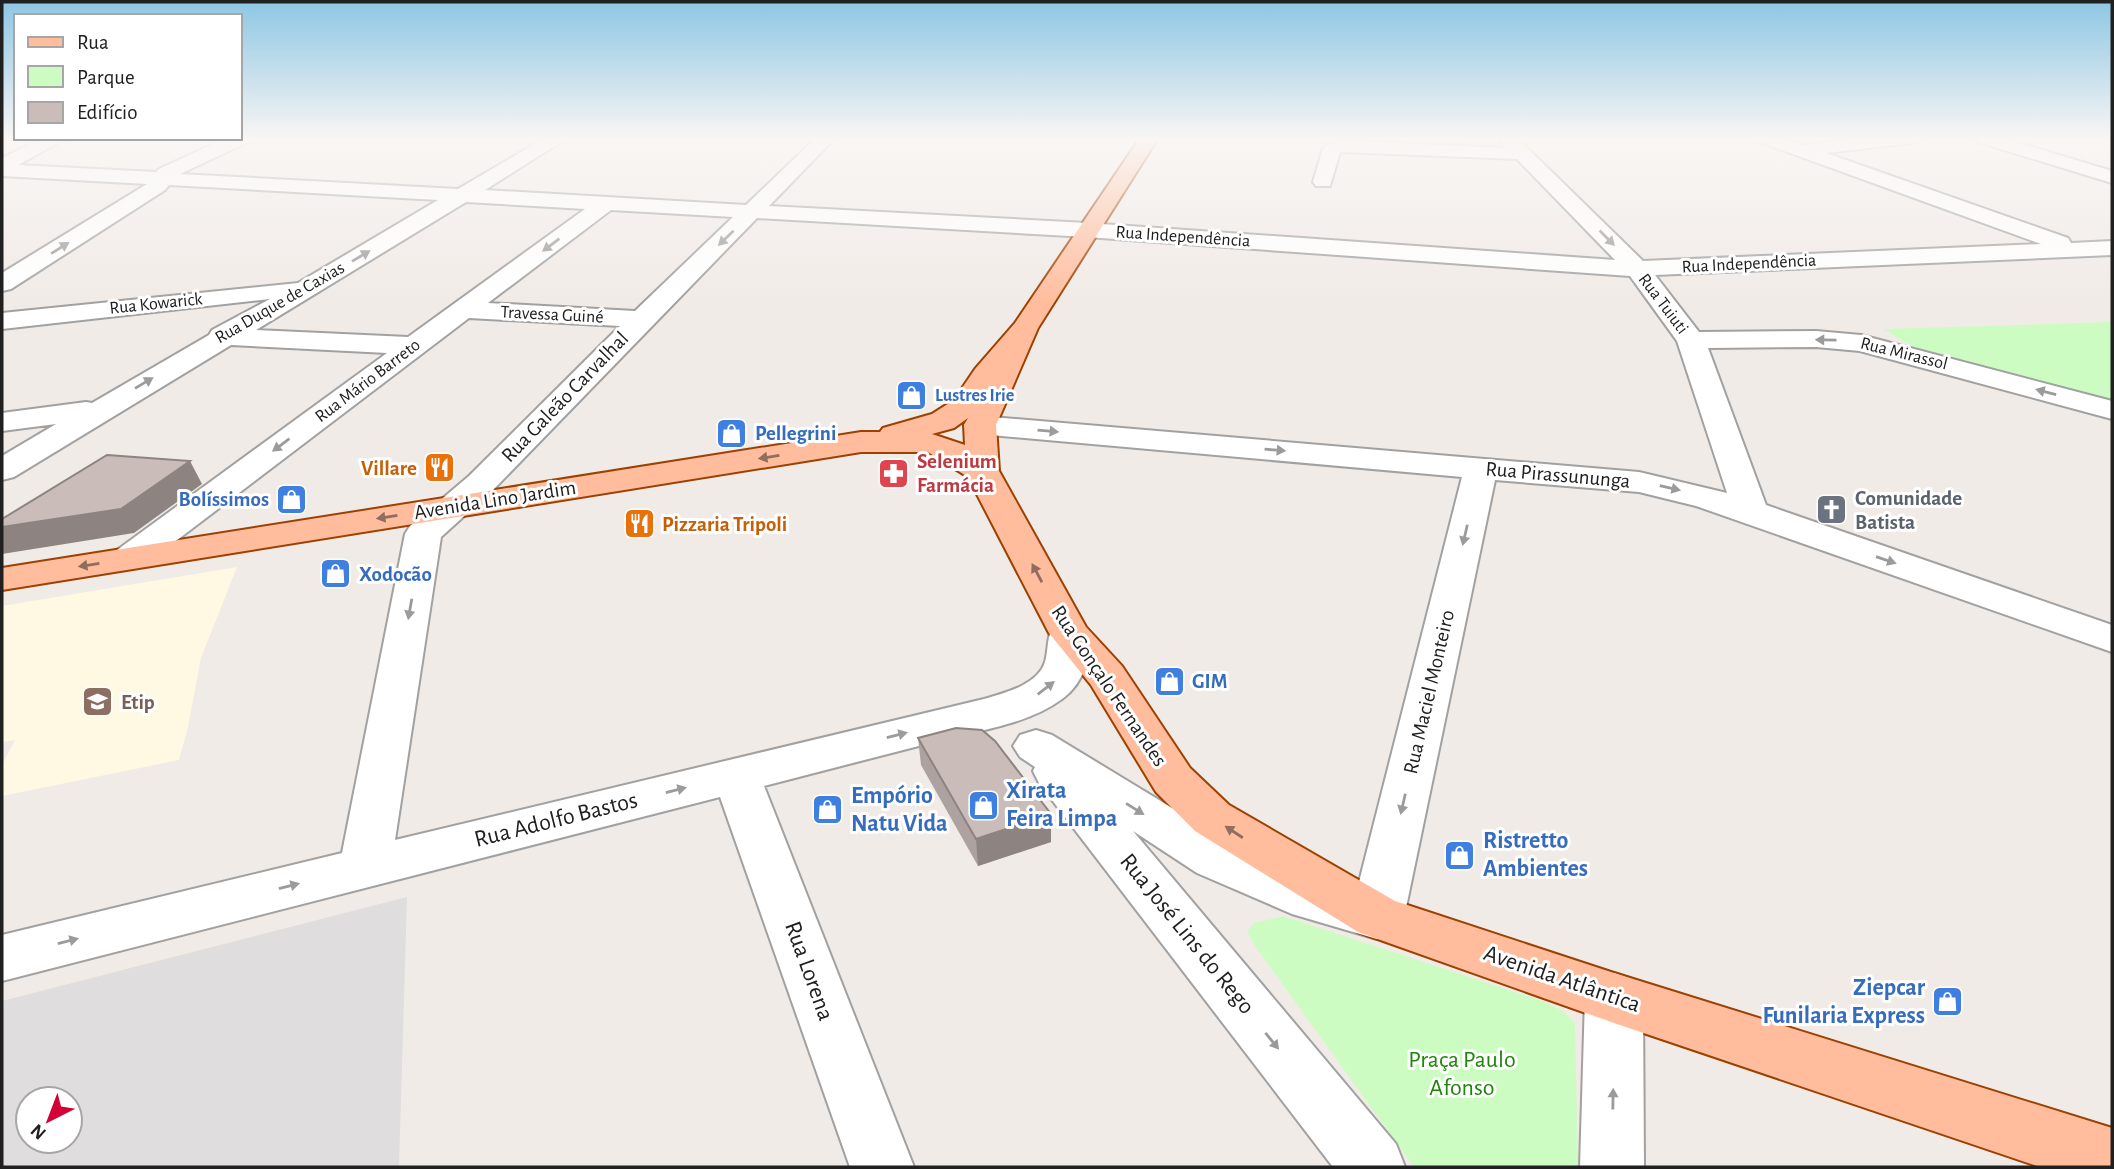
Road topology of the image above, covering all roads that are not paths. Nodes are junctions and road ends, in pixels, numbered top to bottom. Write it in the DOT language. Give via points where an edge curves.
graph roads {
  1 [pos="148,193"];
  2 [pos="405,193"];
  3 [pos="468,193"];
  4 [pos="772,193"];
  5 [pos="1112,193"];
  6 [pos="1562,193"];
  7 [pos="1918,193"];
  8 [pos="462,196"];
  9 [pos="605,204"];
  10 [pos="754,211"];
  11 [pos="1087,230"];
  12 [pos="2112,248"];
  13 [pos="2077,249"];
  14 [pos="2112,262"];
  15 [pos="1637,269"];
  16 [pos="2,284"];
  17 [pos="310,286"];
  18 [pos="463,310"];
  19 [pos="642,319"];
  20 [pos="2,321"];
  21 [pos="1025,327"];
  22 [pos="222,336"];
  23 [pos="1691,340"];
  24 [pos="414,346"];
  25 [pos="103,408"];
  26 [pos="2112,410"];
  27 [pos="2,422"];
  28 [pos="980,425"];
  29 [pos="861,442"];
  30 [pos="1480,468"];
  31 [pos="2,470"];
  32 [pos="982,471"];
  33 [pos="454,506"];
  34 [pos="1751,512"];
  35 [pos="130,558"];
  36 [pos="2,579"];
  37 [pos="1069,633"];
  38 [pos="2112,639"];
  39 [pos="989,713"];
  40 [pos="1036,746"];
  41 [pos="736,775"];
  42 [pos="365,867"];
  43 [pos="1377,917"];
  44 [pos="2,958"];
  45 [pos="1614,998"];
  46 [pos="2112,1160"];
  47 [pos="882,1167"];
  48 [pos="1373,1167"];
  49 [pos="1612,1167"];
  16 -- 1 [label="street, one-way"];
  2 -- 8 [label="street, Rua Independência"];
  3 -- 8 [label="street, Rua Duque de Caxias"];
  4 -- 10 [label="street, Rua Galeão Carvalhal"];
  5 -- 11 [label="main road, Rua Gonçalo Fernandes"];
  6 -- 15 [label="street, Rua Tuiuti, one-way"];
  7 -- 13 [label="street"];
  8 -- 9 [label="street, Rua Independência"];
  17 -- 8 [label="street, Rua Duque de Caxias, one-way"];
  9 -- 10 [label="street, Rua Independência"];
  9 -- 18 [label="street, Rua Mário Barreto, one-way"];
  10 -- 11 [label="street, Rua Independência"];
  10 -- 19 [label="street, Rua Galeão Carvalhal, one-way"];
  11 -- 15 [label="street, Rua Independência"];
  11 -- 21 [label="main road, Rua Gonçalo Fernandes"];
  12 -- 13 [label="street, Rua Independência"];
  13 -- 14 [label="street"];
  13 -- 15 [label="street, Rua Independência"];
  15 -- 23 [label="street, Rua Tuiuti"];
  17 -- 20 [label="street, Rua Kowarick"];
  17 -- 22 [label="street, Rua Duque de Caxias"];
  18 -- 19 [label="street, Travessa Guiné"];
  18 -- 24 [label="street, Rua Mário Barreto"];
  19 -- 33 [label="street, Rua Galeão Carvalhal"];
  21 -- 28 [label="main road, Rua Gonçalo Fernandes"];
  21 -- 29 [label="main road, Rua Gonçalo Fernandes" via="956,414 925,427"];
  22 -- 24 [label="street"];
  25 -- 22 [label="street, Rua Duque de Caxias, one-way"];
  26 -- 23 [label="street, Rua Mirassol, one-way" via="1861,343"];
  23 -- 34 [label="street, Rua Tuiuti"];
  24 -- 35 [label="street, Rua Mário Barreto, one-way"];
  25 -- 27 [label="street"];
  25 -- 31 [label="street, Rua Duque de Caxias"];
  28 -- 30 [label="street, Rua Pirassununga, one-way"];
  28 -- 32 [label="main road, Rua Gonçalo Fernandes"];
  29 -- 32 [label="main road, Avenida Lino Jardim" via="932,444"];
  29 -- 33 [label="main road, Avenida Lino Jardim, one-way"];
  30 -- 34 [label="street, Rua Pirassununga, one-way" via="1639,482"];
  30 -- 43 [label="street, Rua Maciel Monteiro, one-way"];
  37 -- 32 [label="main road, Rua Gonçalo Fernandes, one-way"];
  33 -- 35 [label="main road, Avenida Lino Jardim, one-way"];
  33 -- 42 [label="street, Rua Galeão Carvalhal, one-way" via="423,534"];
  34 -- 38 [label="street, Rua Pirassununga, one-way"];
  35 -- 36 [label="main road, Avenida Lino Jardim, one-way"];
  39 -- 37 [label="street, Rua Adolfo Bastos, one-way" via="1034,697 1053,683 1066,663"];
  43 -- 37 [label="main road, Rua Gonçalo Fernandes, one-way" via="1234,833 1189,797 1160,762 1107,676"];
  39 -- 40 [label="street, Rua José Lins do Rego" via="1021,731"];
  41 -- 39 [label="street, Rua Adolfo Bastos, one-way"];
  40 -- 43 [label="street, Avenida Atlântica, one-way" via="1215,859 1311,899"];
  40 -- 48 [label="street, Rua José Lins do Rego, one-way"];
  42 -- 41 [label="street, Rua Adolfo Bastos, one-way"];
  41 -- 47 [label="street, Rua Lorena"];
  44 -- 42 [label="street, Rua Adolfo Bastos, one-way"];
  43 -- 45 [label="main road, Avenida Atlântica"];
  45 -- 46 [label="main road, Avenida Atlântica"];
  49 -- 45 [label="street, one-way"];
}
